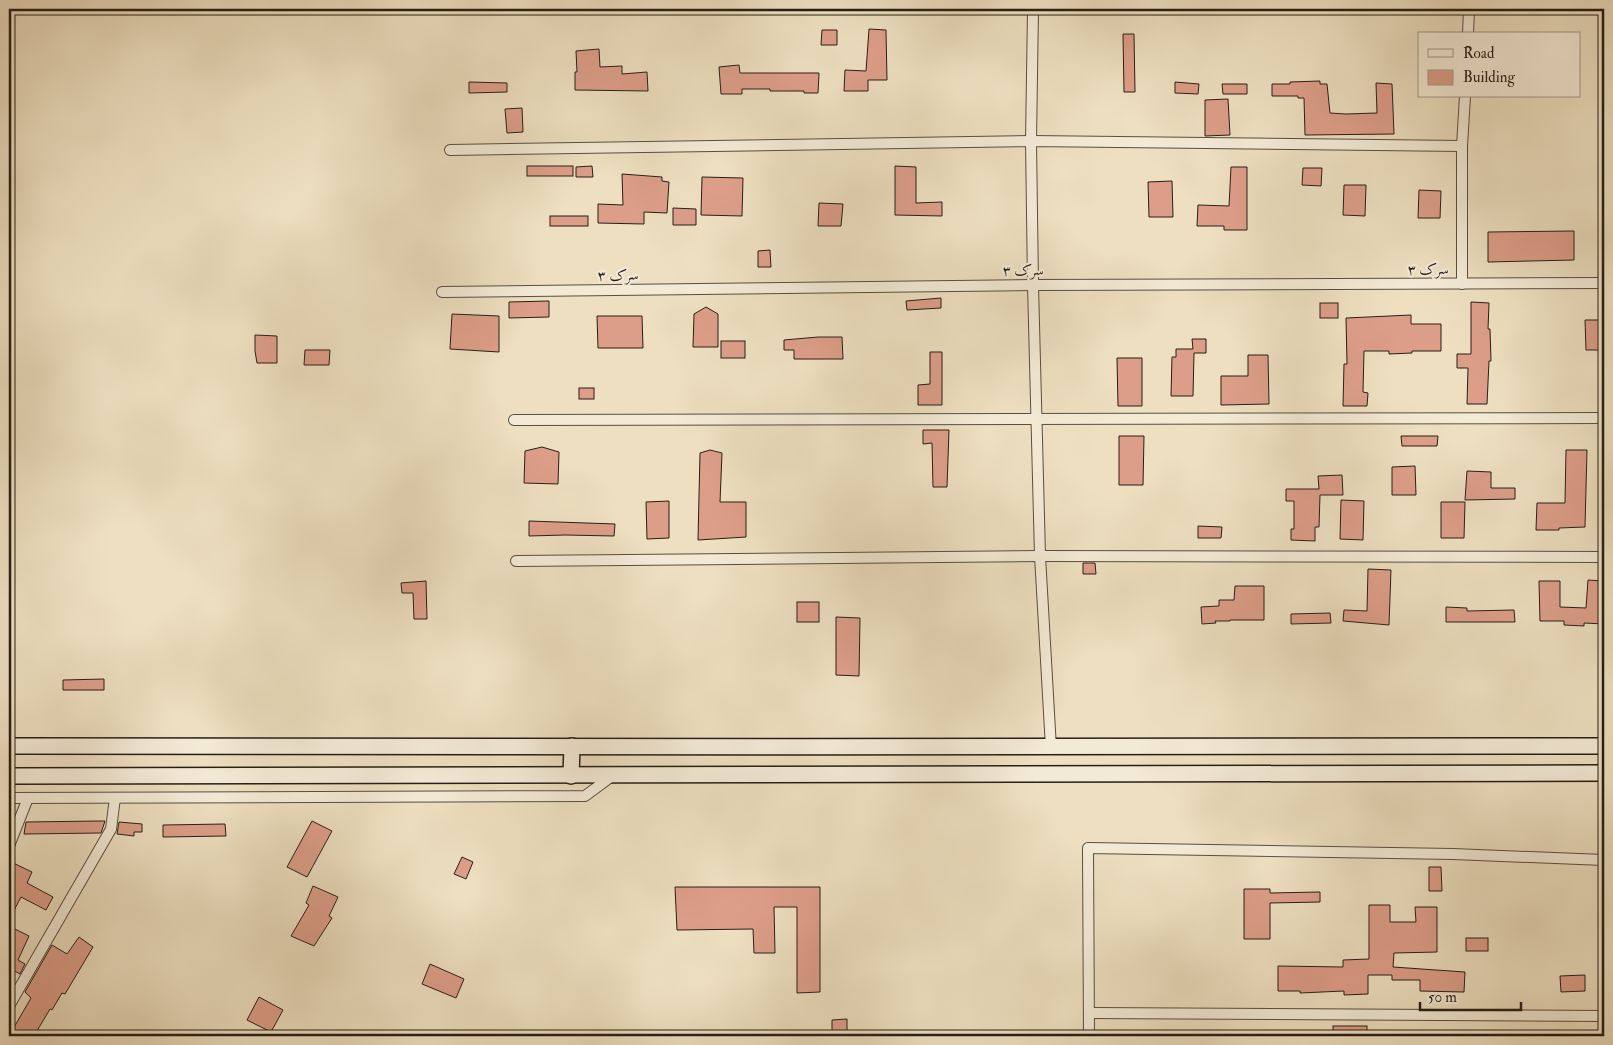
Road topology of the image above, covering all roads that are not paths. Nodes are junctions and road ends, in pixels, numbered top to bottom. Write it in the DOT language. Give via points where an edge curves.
graph roads {
  1 [pos="1033,9"];
  2 [pos="1469,9"];
  3 [pos="1468,32"];
  4 [pos="1465,98"];
  5 [pos="1032,140"];
  6 [pos="1462,146"];
  7 [pos="450,150"];
  8 [pos="1604,283"];
  9 [pos="1462,284"];
  10 [pos="1033,285"];
  11 [pos="442,292"];
  12 [pos="1037,418"];
  13 [pos="1604,418"];
  14 [pos="514,420"];
  15 [pos="1040,556"];
  16 [pos="1604,557"];
  17 [pos="516,561"];
  18 [pos="9,746"];
  19 [pos="572,746"];
  20 [pos="1604,746"];
  21 [pos="1052,748"];
  22 [pos="1604,773"];
  23 [pos="9,776"];
  24 [pos="571,776"];
  25 [pos="612,776"];
  26 [pos="9,798"];
  27 [pos="28,798"];
  28 [pos="115,798"];
  29 [pos="9,846"];
  30 [pos="1604,860"];
  31 [pos="9,1006"];
  32 [pos="1088,1012"];
  33 [pos="1604,1016"];
  34 [pos="1089,1036"];
  1 -- 5 [label="street"];
  2 -- 3 [label="street"];
  4 -- 6 [label="street"];
  5 -- 6 [label="street"];
  5 -- 7 [label="street"];
  5 -- 10 [label="street"];
  6 -- 9 [label="street"];
  8 -- 9 [label="street, سرک ۳"];
  9 -- 10 [label="street, سرک ۳"];
  10 -- 11 [label="street, سرک ۳"];
  10 -- 12 [label="street"];
  12 -- 13 [label="street"];
  12 -- 14 [label="street"];
  12 -- 15 [label="street"];
  15 -- 16 [label="street"];
  15 -- 17 [label="street"];
  15 -- 21 [label="street"];
  18 -- 19 [label="main road"];
  19 -- 21 [label="main road"];
  19 -- 24 [label="main road"];
  20 -- 21 [label="main road"];
  22 -- 25 [label="main road"];
  23 -- 24 [label="main road"];
  24 -- 25 [label="main road"];
  25 -- 28 [label="street" via="585,796"];
  26 -- 27 [label="street"];
  27 -- 28 [label="street"];
  27 -- 29 [label="street"];
  28 -- 31 [label="street" via="112,829"];
  30 -- 32 [label="street" via="1088,848"];
  32 -- 33 [label="street"];
  32 -- 34 [label="street"];
}
